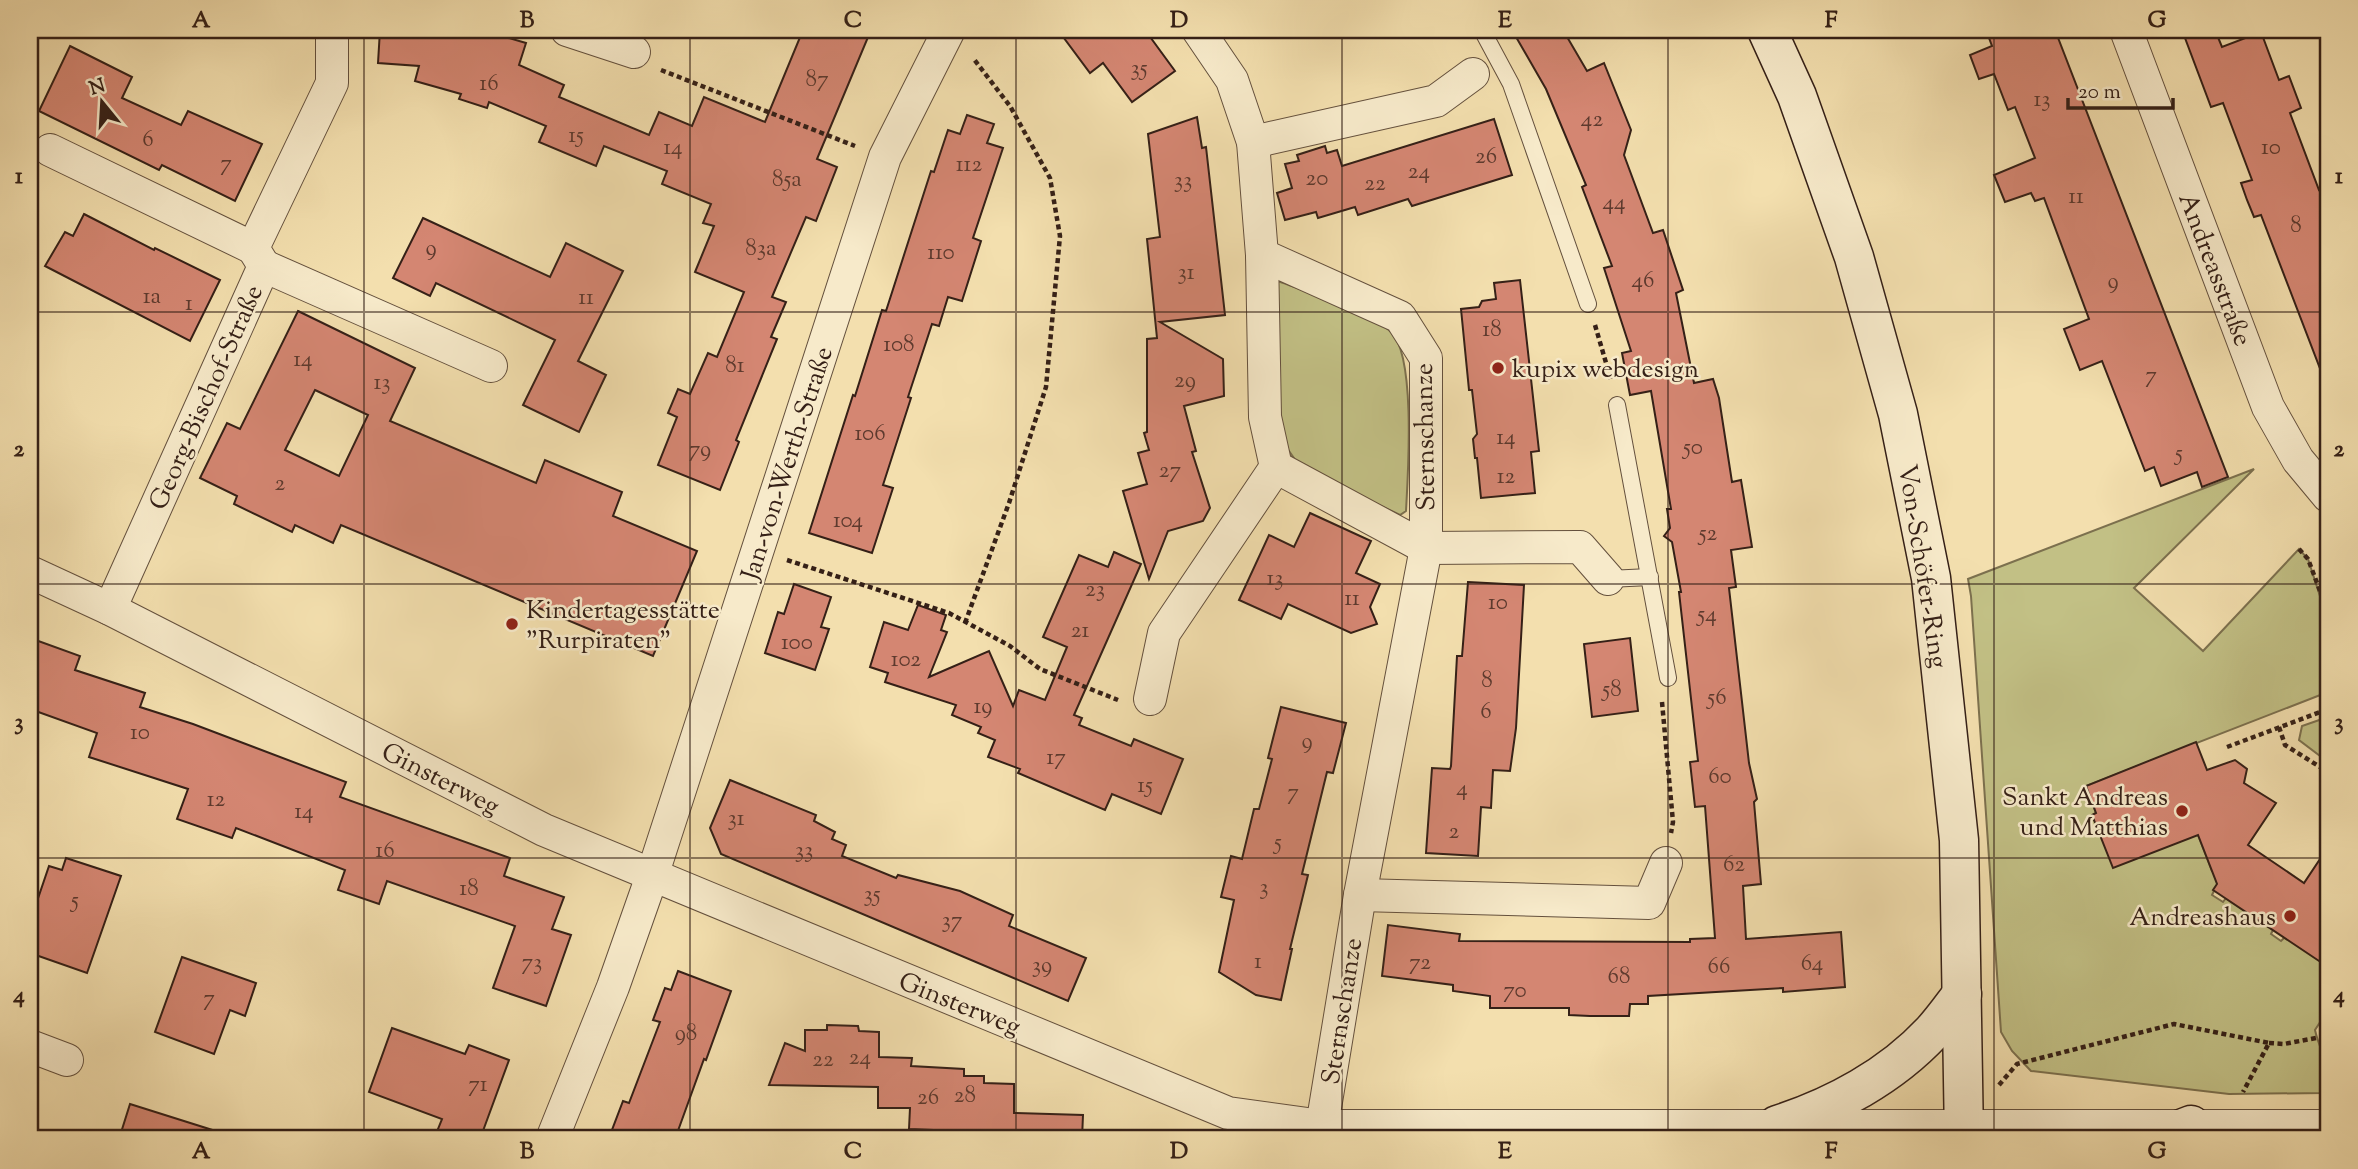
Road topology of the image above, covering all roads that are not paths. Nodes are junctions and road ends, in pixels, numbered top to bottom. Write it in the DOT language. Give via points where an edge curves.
graph roads {
  1 [pos="332,30"];
  2 [pos="568,30"];
  3 [pos="1198,30"];
  4 [pos="1482,30"];
  5 [pos="1767,30"];
  6 [pos="2126,30"];
  7 [pos="959,41"];
  8 [pos="634,52"];
  9 [pos="1483,63"];
  10 [pos="1253,142"];
  11 [pos="50,150"];
  12 [pos="1262,255"];
  13 [pos="258,257"];
  14 [pos="1588,304"];
  15 [pos="491,366"];
  16 [pos="1617,405"];
  17 [pos="1276,467"];
  18 [pos="2328,496"];
  19 [pos="1426,548"];
  20 [pos="30,572"];
  21 [pos="1650,577"];
  22 [pos="1608,579"];
  23 [pos="110,609"];
  24 [pos="1668,678"];
  25 [pos="1150,699"];
  26 [pos="1666,863"];
  27 [pos="652,876"];
  28 [pos="1360,895"];
  29 [pos="1962,994"];
  30 [pos="30,1046"];
  31 [pos="67,1060"];
  32 [pos="1777,1125"];
  33 [pos="2328,1126"];
  34 [pos="2211,1129"];
  35 [pos="1964,1132"];
  36 [pos="1322,1133"];
  37 [pos="552,1139"];
  38 [pos="2155,1139"];
  1 -- 13 [label="street, Georg-Bischof-Straße" via="332,83"];
  2 -- 8 [label="street"];
  3 -- 10 [label="street" via="1232,80"];
  4 -- 9 [label="lane"];
  5 -- 29 [label="main road, Von-Schöfer-Ring" via="1797,96 1854,257 1899,414 1931,578 1956,808"];
  6 -- 18 [label="street, Andreasstraße" via="2269,407 2298,460"];
  7 -- 27 [label="street, Jan-von-Werth-Straße" via="885,157"];
  9 -- 10 [label="street" via="1436,101"];
  9 -- 14 [label="lane" via="1511,84"];
  10 -- 12 [label="street"];
  11 -- 13 [label="street"];
  12 -- 17 [label="street" via="1265,417"];
  12 -- 19 [label="street, Sternschanze" via="1400,317 1426,358"];
  13 -- 15 [label="street"];
  13 -- 23 [label="street, Georg-Bischof-Straße"];
  16 -- 21 [label="lane"];
  17 -- 19 [label="street, Sternschanze"];
  17 -- 25 [label="street" via="1164,633"];
  19 -- 22 [label="street, Sternschanze" via="1580,547"];
  19 -- 28 [label="street, Sternschanze"];
  20 -- 23 [label="street, Ginsterweg"];
  21 -- 22 [label="lane"];
  21 -- 24 [label="lane"];
  23 -- 27 [label="street, Ginsterweg" via="544,830"];
  26 -- 28 [label="street" via="1649,903"];
  27 -- 36 [label="street, Ginsterweg" via="1228,1113"];
  27 -- 37 [label="street, Jan-von-Werth-Straße" via="614,987"];
  28 -- 36 [label="street, Sternschanze"];
  29 -- 32 [label="main road" via="1932,1032 1899,1062 1859,1089"];
  29 -- 35 [label="main road, Von-Schöfer-Ring"];
  30 -- 31 [label="street"];
  32 -- 35 [label="street, Ginsterweg"];
  32 -- 36 [label="street, Ginsterweg"];
  33 -- 34 [label="street, Ginsterweg"];
  34 -- 35 [label="street, Ginsterweg"];
  34 -- 38 [label="main road"];
}
